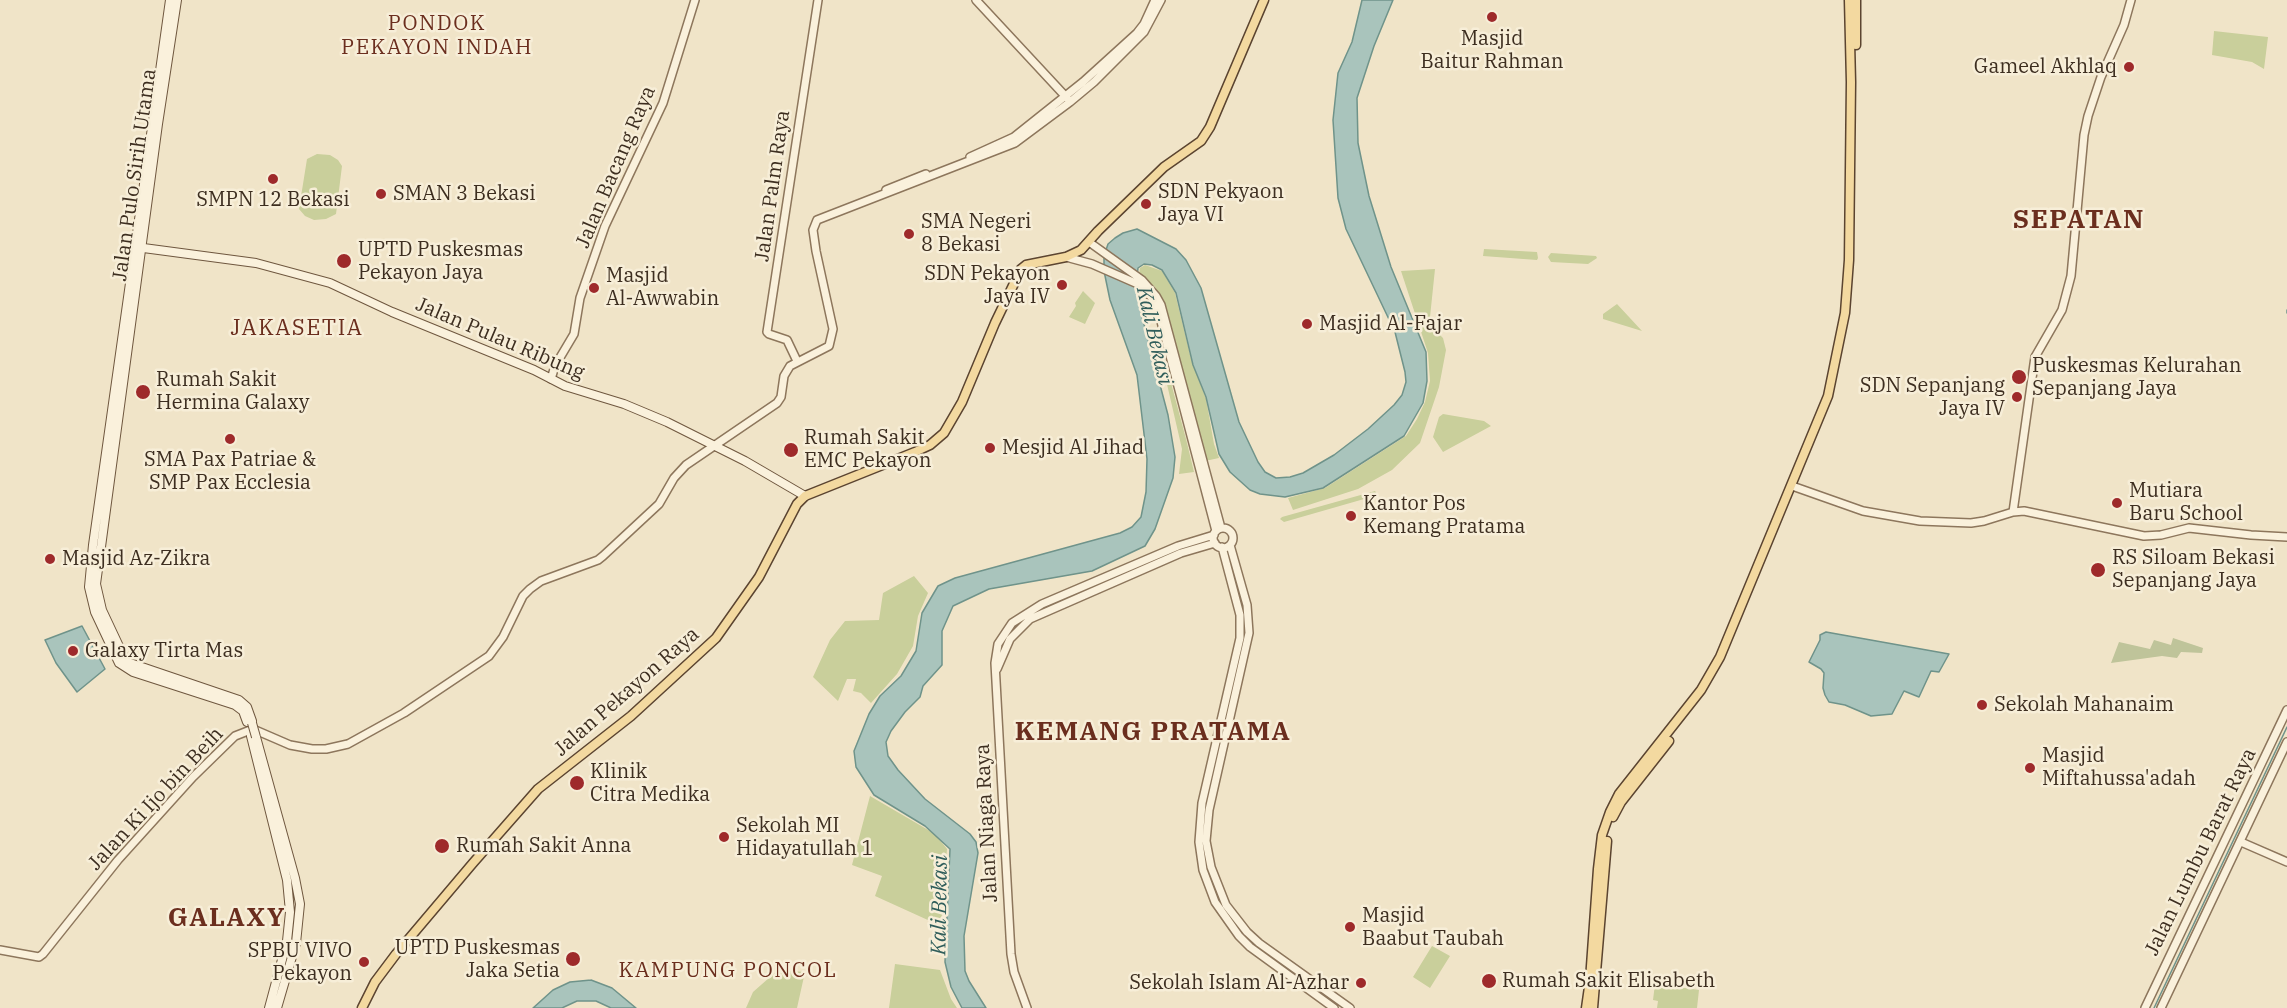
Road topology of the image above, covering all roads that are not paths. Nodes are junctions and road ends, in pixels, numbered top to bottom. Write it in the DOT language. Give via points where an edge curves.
graph roads {
  1 [pos="170,0"];
  2 [pos="177,0"];
  3 [pos="695,0"];
  4 [pos="818,0"];
  5 [pos="976,0"];
  6 [pos="1155,0"];
  7 [pos="1161,0"];
  8 [pos="1264,0"];
  9 [pos="2131,0"];
  10 [pos="1853,4"];
  11 [pos="1068,100"];
  12 [pos="141,227"];
  13 [pos="1089,242"];
  14 [pos="138,248"];
  15 [pos="1081,250"];
  16 [pos="1066,257"];
  17 [pos="1093,264"];
  18 [pos="797,361"];
  19 [pos="551,379"];
  20 [pos="716,446"];
  21 [pos="1793,487"];
  22 [pos="805,496"];
  23 [pos="2013,512"];
  24 [pos="1217,531"];
  25 [pos="2287,537"];
  26 [pos="1218,545"];
  27 [pos="1230,545"];
  28 [pos="996,672"];
  29 [pos="2287,710"];
  30 [pos="2287,742"];
  31 [pos="1664,743"];
  32 [pos="276,825"];
  33 [pos="2241,842"];
  34 [pos="2287,862"];
  35 [pos="0,950"];
  36 [pos="269,1008"];
  37 [pos="277,1008"];
  38 [pos="363,1008"];
  39 [pos="1027,1008"];
  40 [pos="1334,1008"];
  41 [pos="1350,1008"];
  42 [pos="1586,1008"];
  43 [pos="1593,1008"];
  44 [pos="2145,1008"];
  45 [pos="2162,1008"];
  1 -- 12 [label="main road, Jalan Pulo Sirih Utama"];
  2 -- 12 [label="main road, Jalan Pulo Sirih Utama"];
  3 -- 19 [label="street, Jalan Bacang Raya" via="663,103 604,226 580,298 574,334"];
  4 -- 18 [label="street, Jalan Palm Raya" via="767,332 786,338"];
  5 -- 11 [label="street"];
  6 -- 11 [label="street" via="1137,33"];
  7 -- 11 [label="street" via="1144,32 1094,82"];
  8 -- 13 [label="main road" via="1204,136 1164,166"];
  9 -- 23 [label="street" via="2088,116 2071,276 2062,310 2035,357"];
  10 -- 21 [label="main road" via="1847,296 1828,396"];
  11 -- 18 [label="street" via="1000,145 891,186 882,194 815,223 814,239 832,337 824,350"];
  12 -- 14 [label="main road, Jalan Pulo Sirih Utama"];
  13 -- 15 [label="main road"];
  13 -- 24 [label="street" via="1142,280 1164,312"];
  14 -- 19 [label="main road, Jalan Pulau Ribung" via="256,263 317,278"];
  14 -- 32 [label="main road, Jalan Pulo Sirih Utama, bridge" via="89,576 91,599 118,663 133,672 239,700 248,709"];
  15 -- 16 [label="main road"];
  15 -- 17 [label="street"];
  16 -- 17 [label="street"];
  16 -- 22 [label="main road" via="1021,269 954,419 937,441"];
  17 -- 24 [label="street" via="1140,285 1158,310"];
  18 -- 20 [label="street, Jalan Ki Ijo bin Beih" via="787,370 777,403"];
  19 -- 20 [label="main road, Jalan Pulau Ribung" via="624,404"];
  20 -- 22 [label="main road, Jalan Pulau Ribung"];
  20 -- 35 [label="street, Jalan Ki Ijo bin Beih" via="680,471 659,504 598,560 541,581 527,592 494,651 473,668 404,713 332,748 290,745 253,729 235,736 118,860 43,954 39,957"];
  21 -- 23 [label="street" via="1863,511 1920,521 1971,523"];
  21 -- 31 [label="main road" via="1720,657"];
  22 -- 38 [label="main road, Jalan Pekayon Raya" via="796,504 759,577 720,633 639,710 538,789 396,954 372,987"];
  23 -- 25 [label="street" via="2144,536 2189,528"];
  24 -- 26 [label="street"];
  24 -- 27 [label="street" via="1227,529 1232,535"];
  24 -- 28 [label="street, Jalan Niaga Raya" via="1019,617 998,644"];
  26 -- 27 [label="street, Jalan Niaga Raya"];
  26 -- 28 [label="street, Jalan Niaga Raya" via="1181,553 1030,620 1010,639"];
  26 -- 40 [label="street" via="1240,615 1240,638 1202,803 1199,842 1203,870 1215,902 1239,936"];
  27 -- 41 [label="street" via="1247,606 1249,633 1209,810 1206,842 1211,867 1226,904 1247,932"];
  28 -- 39 [label="street, Jalan Niaga Raya" via="1010,942 1014,972"];
  29 -- 44 [label="street, Jalan Lumbu Barat Raya"];
  30 -- 33 [label="street"];
  31 -- 42 [label="main road" via="1619,794 1602,835"];
  31 -- 43 [label="main road" via="1621,802 1611,824"];
  32 -- 36 [label="main road" via="290,912 287,941"];
  32 -- 37 [label="main road" via="300,904 296,943"];
  33 -- 34 [label="street"];
  33 -- 45 [label="street"];
}
